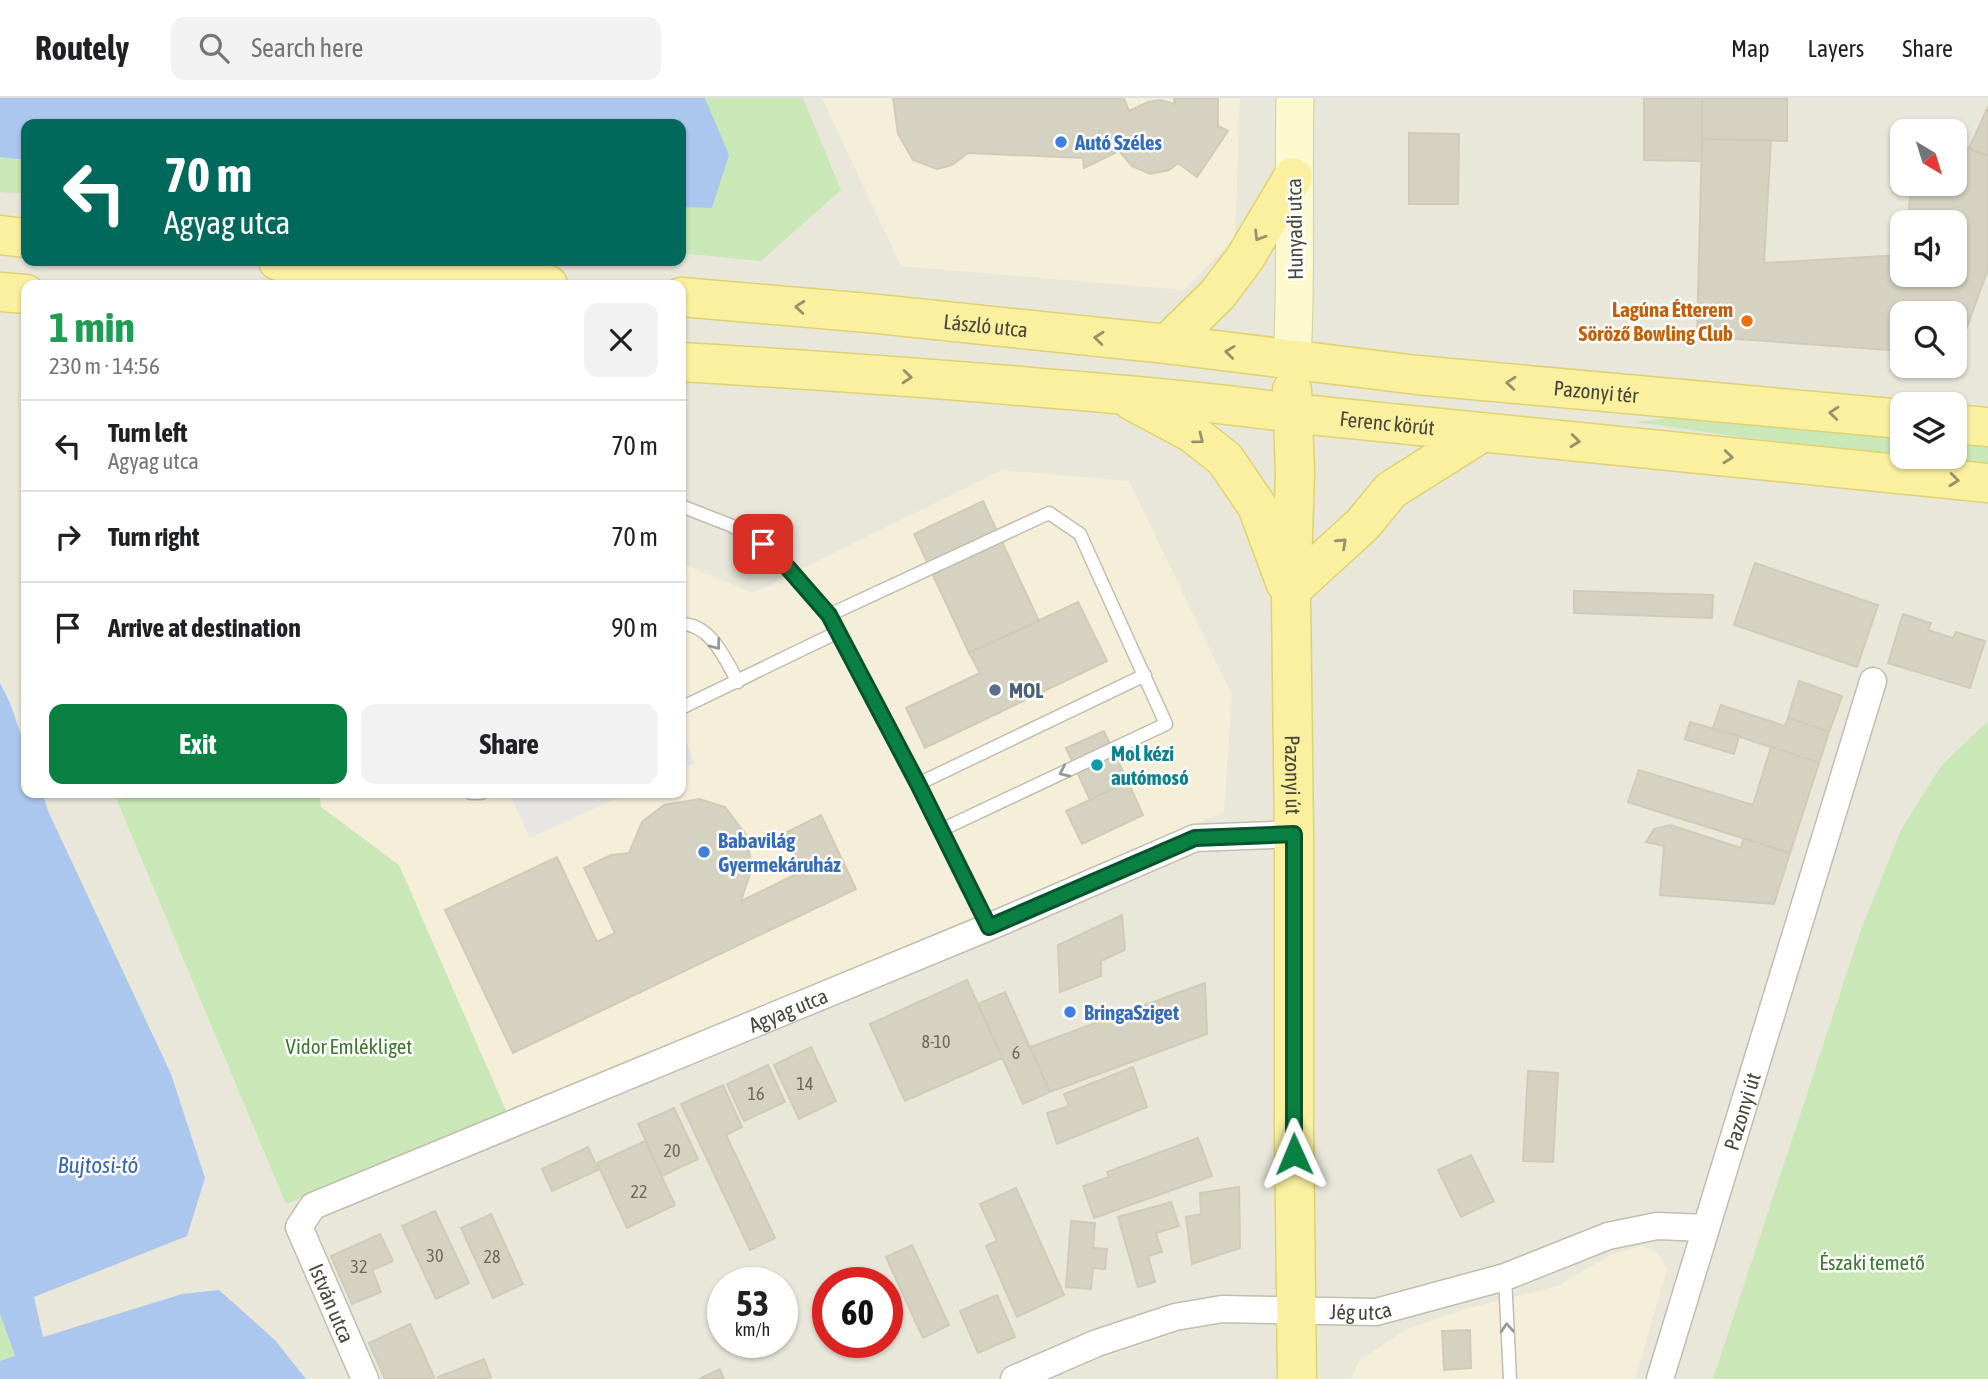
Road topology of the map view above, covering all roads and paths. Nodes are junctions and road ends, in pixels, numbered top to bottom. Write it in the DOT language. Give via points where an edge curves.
graph roads {
  1 [pos="1294,98"];
  2 [pos="1293,177"];
  3 [pos="0,235"];
  4 [pos="21,237"];
  5 [pos="334,266"];
  6 [pos="492,280"];
  7 [pos="0,292"];
  8 [pos="21,294"];
  9 [pos="686,297"];
  10 [pos="1167,344"];
  11 [pos="1292,360"];
  12 [pos="686,362"];
  13 [pos="1118,394"];
  14 [pos="1291,413"];
  15 [pos="1890,418"];
  16 [pos="1967,425"];
  17 [pos="1988,427"];
  18 [pos="1483,432"];
  19 [pos="1988,483"];
  20 [pos="686,508"];
  21 [pos="1292,594"];
  22 [pos="829,615"];
  23 [pos="686,624"];
  24 [pos="838,632"];
  25 [pos="1145,675"];
  26 [pos="1873,681"];
  27 [pos="738,682"];
  28 [pos="686,706"];
  29 [pos="918,784"];
  30 [pos="941,830"];
  31 [pos="1294,834"];
  32 [pos="989,927"];
  33 [pos="299,1227"];
  34 [pos="1706,1228"];
  35 [pos="1505,1277"];
  36 [pos="1298,1311"];
  37 [pos="365,1379"];
  38 [pos="1014,1379"];
  39 [pos="1297,1379"];
  40 [pos="1510,1379"];
  41 [pos="1660,1379"];
  1 -- 2 [label="street, Hunyadi utca"];
  2 -- 10 [label="main road, one-way" via="1219,294"];
  2 -- 11 [label="street, Hunyadi utca" via="1296,280"];
  3 -- 4 [label="main road"];
  5 -- 6 [label="main road"];
  7 -- 8 [label="main road"];
  10 -- 9 [label="main road, László utca, one-way"];
  11 -- 10 [label="main road, László utca, one-way"];
  11 -- 14 [label="main road"];
  15 -- 11 [label="main road, Pazonyi tér, one-way"];
  12 -- 13 [label="main road, one-way"];
  13 -- 14 [label="main road, Ferenc körút"];
  13 -- 21 [label="main road, one-way" via="1192,433 1225,459 1257,506"];
  14 -- 18 [label="main road, Ferenc körút"];
  14 -- 21 [label="main road" via="1295,473"];
  16 -- 17 [label="main road"];
  18 -- 19 [label="main road, one-way"];
  21 -- 18 [label="main road, one-way" via="1391,490"];
  20 -- 22 [label="lane" via="763,544"];
  21 -- 31 [label="main road, Pazonyi út"];
  22 -- 24 [label="lane"];
  22 -- 25 [label="lane" via="1049,513 1080,534"];
  23 -- 27 [label="lane, one-way" via="705,631"];
  24 -- 27 [label="lane"];
  24 -- 29 [label="lane"];
  25 -- 29 [label="lane"];
  25 -- 30 [label="lane, one-way" via="1166,724"];
  26 -- 34 [label="street, Pazonyi út"];
  27 -- 28 [label="lane"];
  29 -- 30 [label="lane"];
  30 -- 32 [label="lane"];
  31 -- 32 [label="street, Agyag utca" via="1195,838"];
  31 -- 36 [label="main road, Pazonyi út"];
  32 -- 33 [label="street, Agyag utca" via="313,1206"];
  33 -- 37 [label="street, István utca"];
  34 -- 35 [label="street, Jég utca" via="1657,1226 1608,1236"];
  34 -- 41 [label="street, Pazonyi út"];
  35 -- 36 [label="street, Jég utca" via="1376,1312"];
  40 -- 35 [label="lane, one-way"];
  36 -- 38 [label="street, Jég utca" via="1222,1309 1175,1317 1097,1343"];
  36 -- 39 [label="main road, Pazonyi út"];
}
